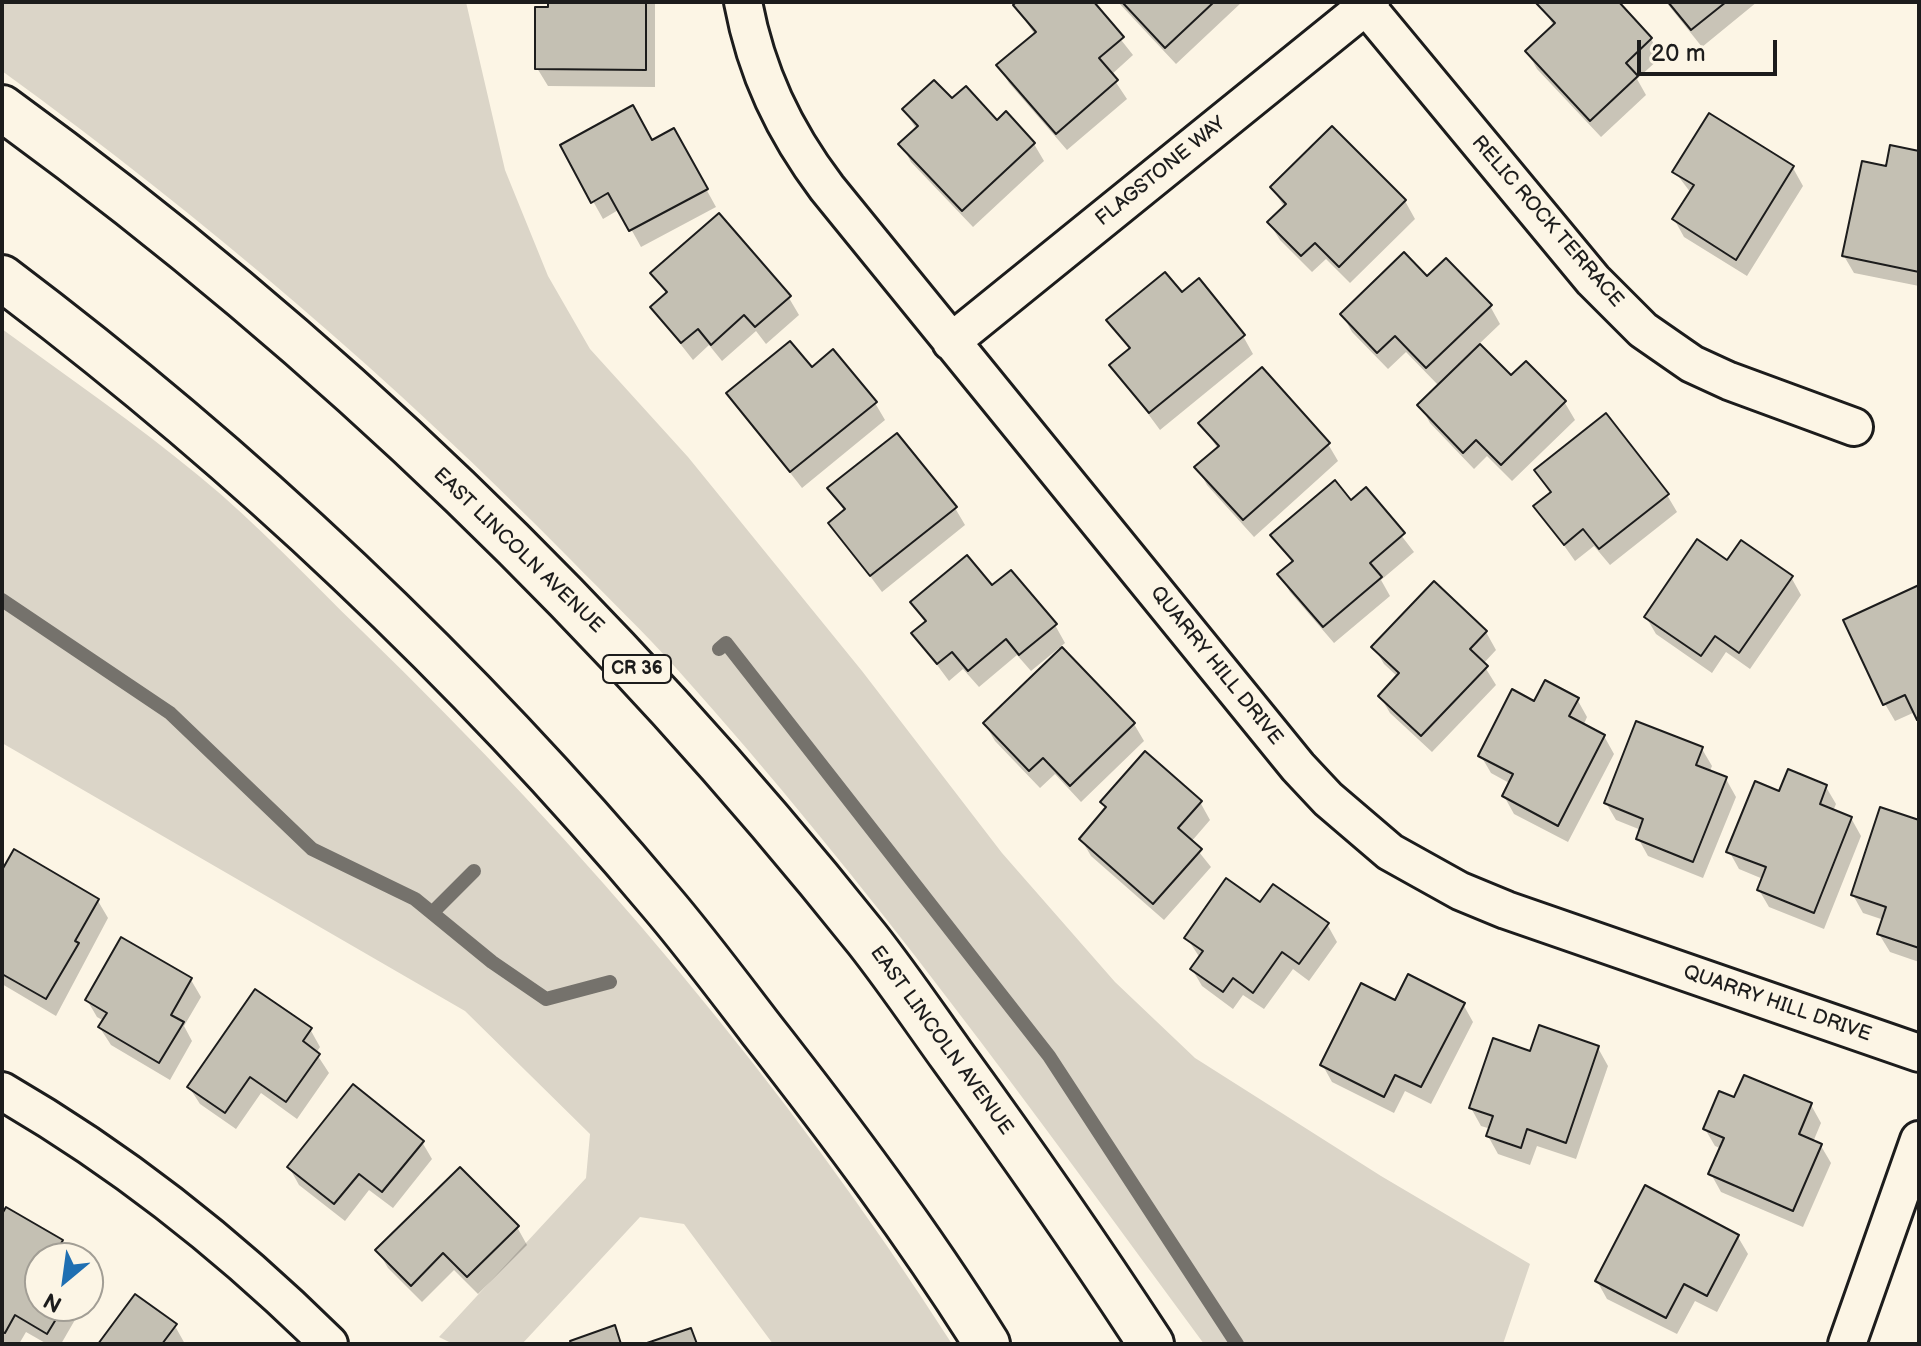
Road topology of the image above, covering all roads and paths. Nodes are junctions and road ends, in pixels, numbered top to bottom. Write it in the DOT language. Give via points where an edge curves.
graph roads {
  1 [pos="743,2"];
  2 [pos="1368,4"];
  3 [pos="2,108"];
  4 [pos="2,278"];
  5 [pos="951,342"];
  6 [pos="1854,427"];
  7 [pos="1919,1053"];
  8 [pos="2,1091"];
  9 [pos="1919,1140"];
  10 [pos="329,1344"];
  11 [pos="987,1344"];
  12 [pos="1151,1344"];
  13 [pos="1847,1344"];
  1 -- 5 [label="street, QUARRY HILL DRIVE" via="762,76 803,156"];
  2 -- 5 [label="street, FLAGSTONE WAY"];
  2 -- 6 [label="street, RELIC ROCK TERRACE" via="1593,280 1643,330 1692,364"];
  3 -- 12 [label="main road, EAST LINCOLN AVENUE / CR 36" via="242,292 485,515 622,652 871,943 1061,1207"];
  4 -- 11 [label="main road" via="271,501 514,738 661,902 865,1161"];
  5 -- 7 [label="street, QUARRY HILL DRIVE" via="1298,767 1390,852 1506,910"];
  8 -- 10 [label="street" via="102,1153 189,1217"];
  9 -- 13 [label="street"];
}
